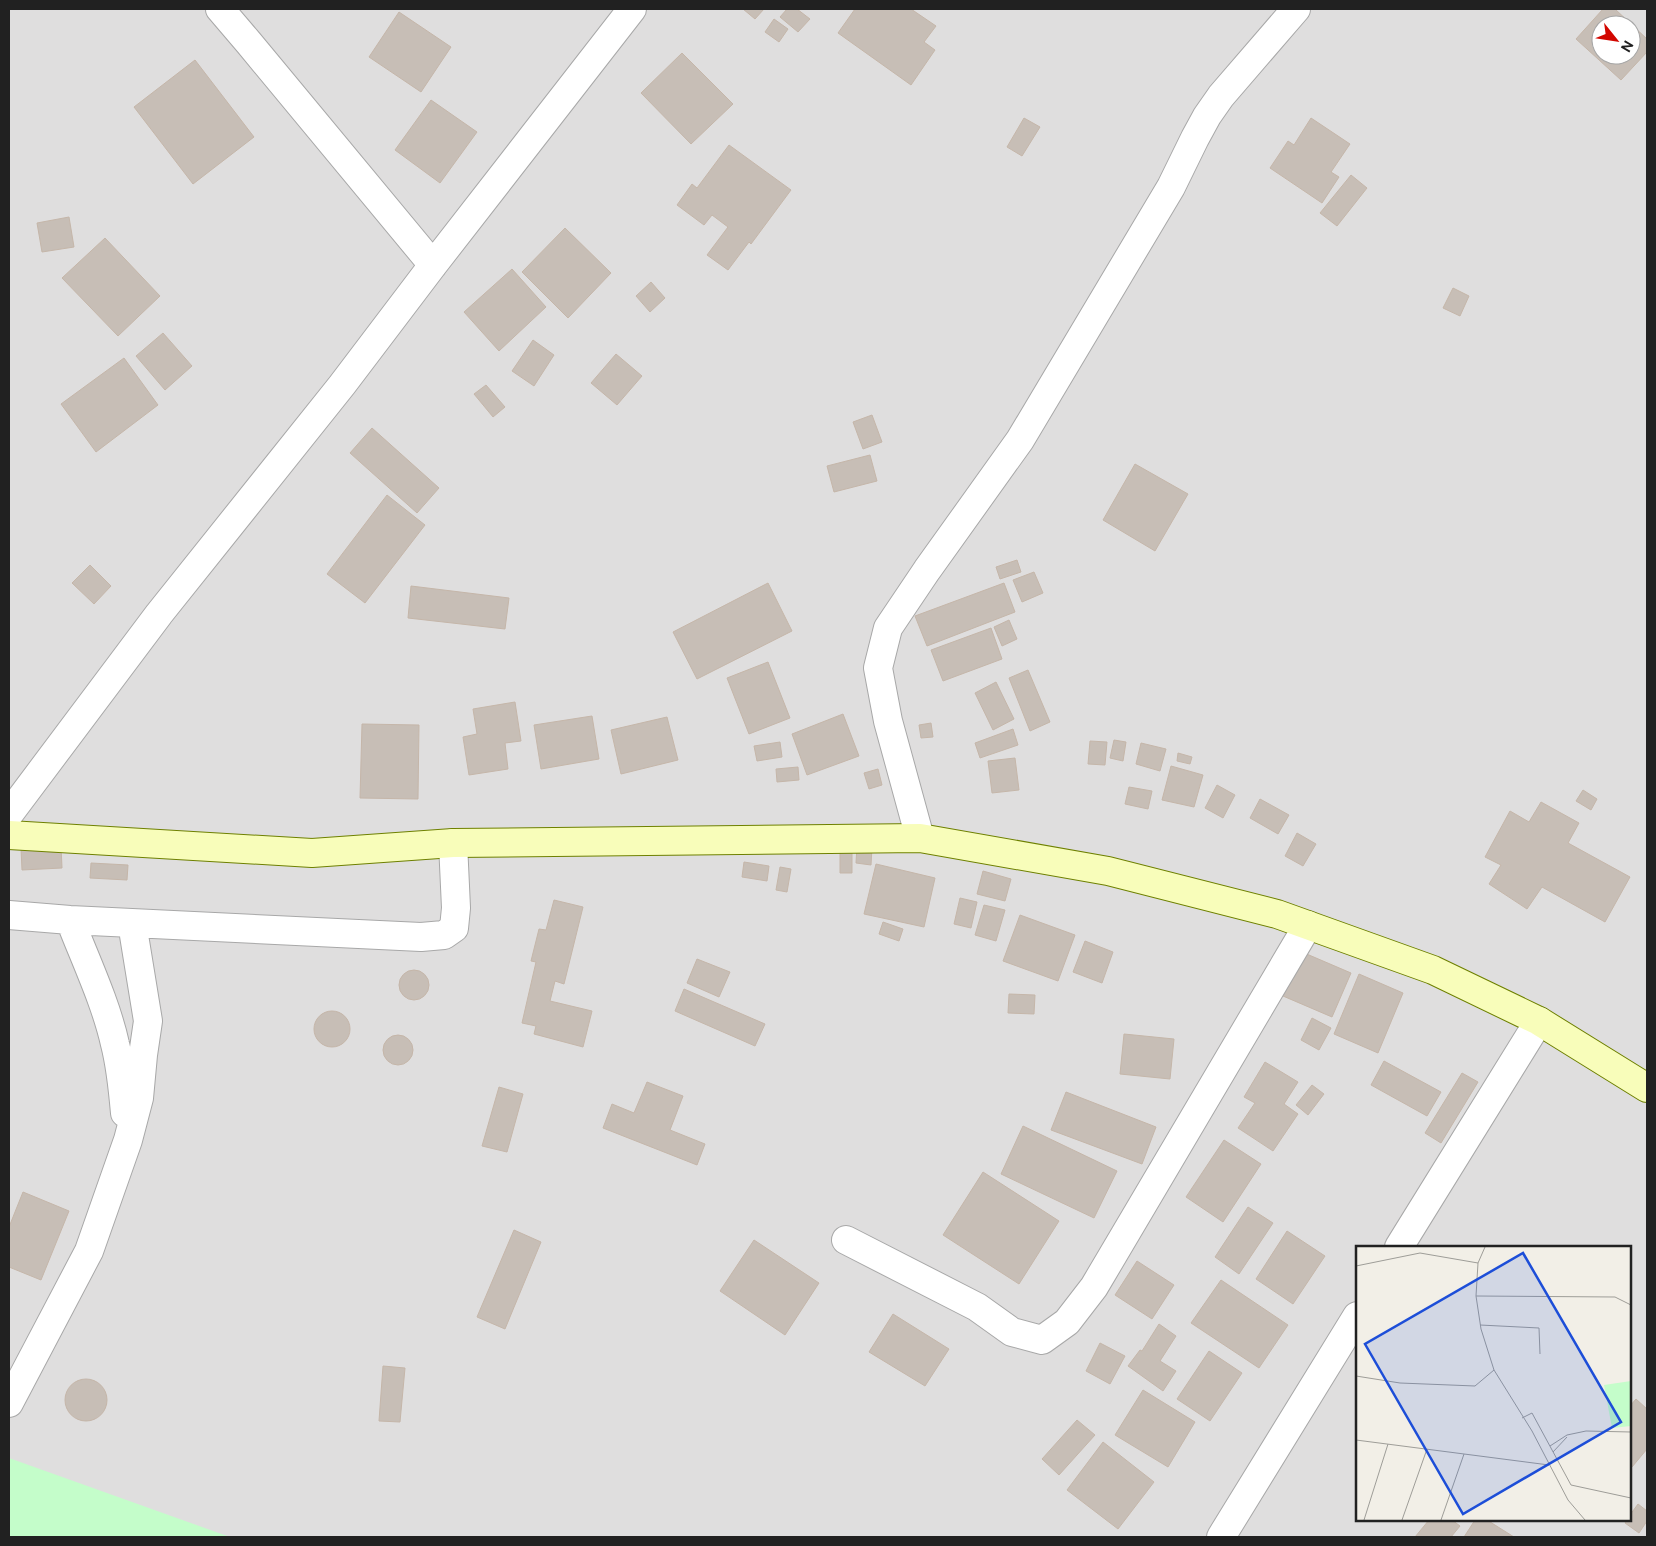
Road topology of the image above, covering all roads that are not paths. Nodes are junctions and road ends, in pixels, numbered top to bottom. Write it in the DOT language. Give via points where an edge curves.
graph roads {
  1 [pos="220,9"];
  2 [pos="1296,9"];
  3 [pos="628,10"];
  4 [pos="433,265"];
  5 [pos="9,814"];
  6 [pos="9,835"];
  7 [pos="920,838"];
  8 [pos="453,843"];
  9 [pos="9,915"];
  10 [pos="70,920"];
  11 [pos="132,923"];
  12 [pos="1308,925"];
  13 [pos="1539,1021"];
  14 [pos="1647,1088"];
  15 [pos="128,1140"];
  16 [pos="846,1240"];
  17 [pos="1400,1246"];
  18 [pos="1356,1318"];
  19 [pos="9,1403"];
  20 [pos="1221,1537"];
  1 -- 4 [label="street"];
  2 -- 7 [label="street" via="1221,96 1195,138 1171,187 1020,440 888,628 878,668 888,721"];
  3 -- 4 [label="street"];
  4 -- 5 [label="street" via="342,385 158,614"];
  6 -- 8 [label="street" via="312,853"];
  7 -- 8 [label="street"];
  7 -- 12 [label="street" via="1108,871 1277,914"];
  8 -- 11 [label="street" via="456,908 454,928 444,935 411,937"];
  9 -- 10 [label="street"];
  10 -- 11 [label="street"];
  10 -- 15 [label="street" via="115,1042 123,1080"];
  11 -- 15 [label="street" via="148,1021 140,1098"];
  12 -- 13 [label="street" via="1433,970"];
  12 -- 16 [label="street" via="1094,1287 1067,1322 1042,1340 1012,1332 977,1308"];
  13 -- 14 [label="street"];
  13 -- 17 [label="street"];
  15 -- 19 [label="street" via="89,1252"];
  18 -- 20 [label="street"];
}
